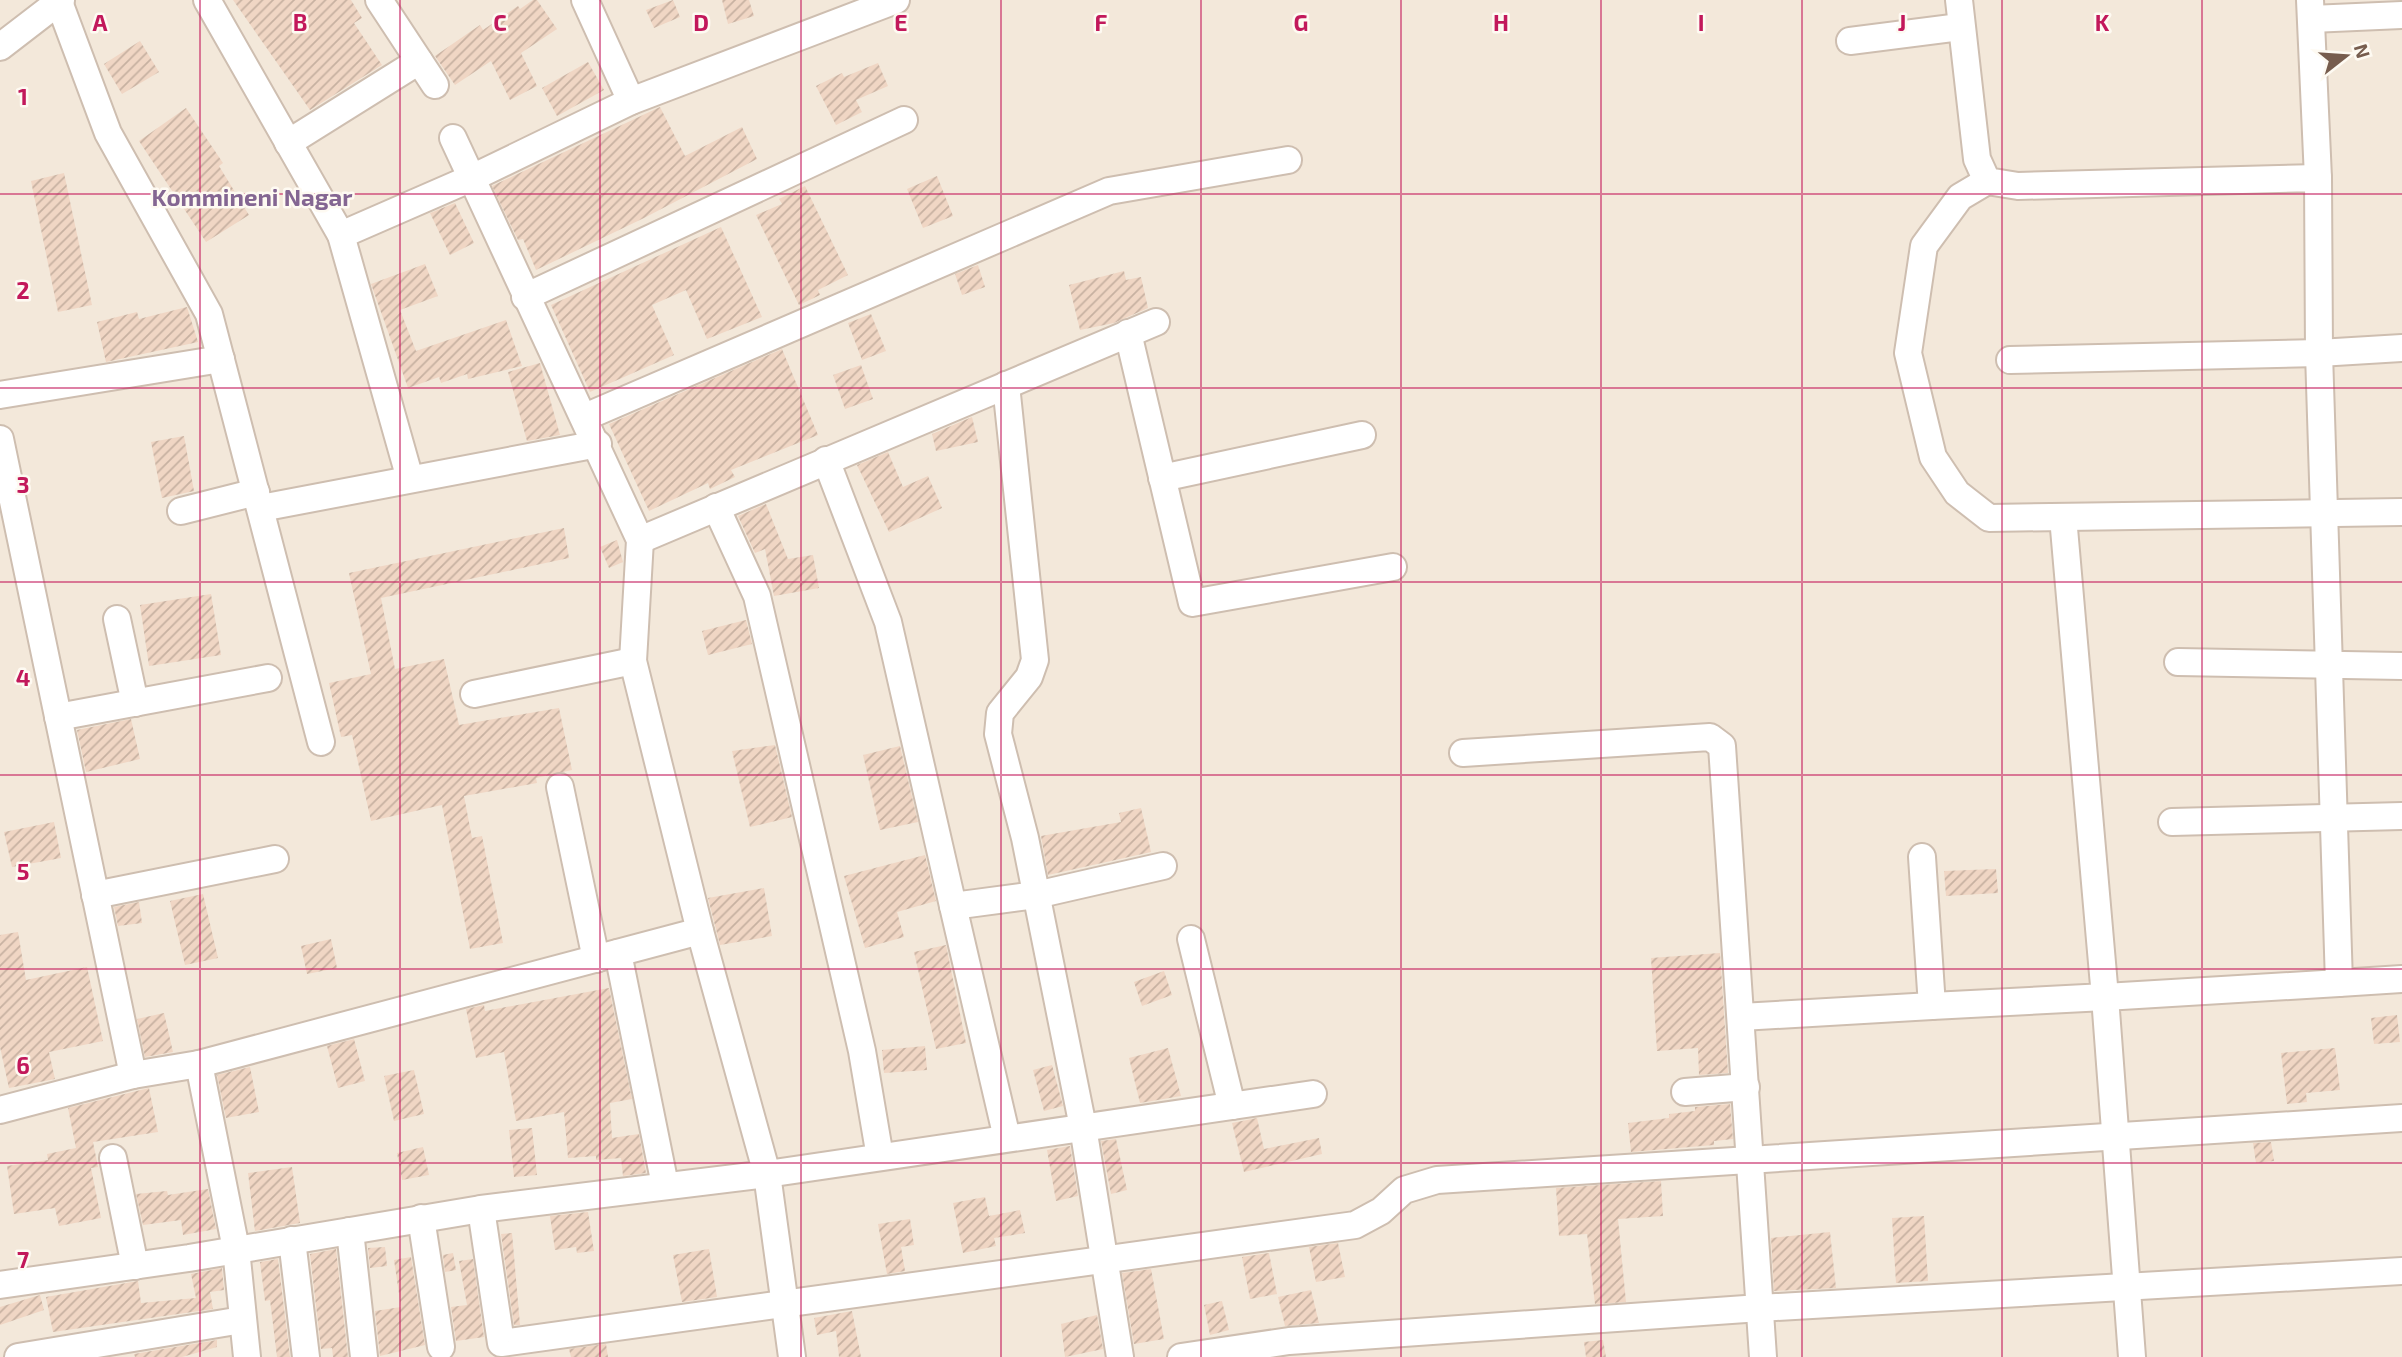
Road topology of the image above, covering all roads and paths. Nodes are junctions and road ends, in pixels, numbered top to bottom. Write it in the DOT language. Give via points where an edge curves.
graph roads {
  1 [pos="207,0"];
  2 [pos="379,0"];
  3 [pos="585,0"];
  4 [pos="896,0"];
  5 [pos="1959,0"];
  6 [pos="60,1"];
  7 [pos="2311,10"];
  8 [pos="2402,15"];
  9 [pos="1959,27"];
  10 [pos="1850,41"];
  11 [pos="0,47"];
  12 [pos="419,61"];
  13 [pos="435,85"];
  14 [pos="631,101"];
  15 [pos="904,120"];
  16 [pos="453,138"];
  17 [pos="288,143"];
  18 [pos="1288,160"];
  19 [pos="474,177"];
  20 [pos="2318,177"];
  21 [pos="1987,181"];
  22 [pos="341,235"];
  23 [pos="525,297"];
  24 [pos="1156,322"];
  25 [pos="1128,333"];
  26 [pos="2402,348"];
  27 [pos="2319,353"];
  28 [pos="221,359"];
  29 [pos="2010,360"];
  30 [pos="1006,385"];
  31 [pos="0,395"];
  32 [pos="585,417"];
  33 [pos="1362,435"];
  34 [pos="0,439"];
  35 [pos="598,444"];
  36 [pos="825,460"];
  37 [pos="1162,478"];
  38 [pos="410,479"];
  39 [pos="258,500"];
  40 [pos="716,507"];
  41 [pos="181,511"];
  42 [pos="2402,512"];
  43 [pos="2323,514"];
  44 [pos="2063,517"];
  45 [pos="640,540"];
  46 [pos="1393,567"];
  47 [pos="117,619"];
  48 [pos="633,661"];
  49 [pos="2178,662"];
  50 [pos="2328,664"];
  51 [pos="2402,666"];
  52 [pos="268,678"];
  53 [pos="474,694"];
  54 [pos="135,703"];
  55 [pos="58,717"];
  56 [pos="321,742"];
  57 [pos="1463,753"];
  58 [pos="559,786"];
  59 [pos="2402,816"];
  60 [pos="2333,819"];
  61 [pos="2172,822"];
  62 [pos="1922,857"];
  63 [pos="275,859"];
  64 [pos="1163,866"];
  65 [pos="95,895"];
  66 [pos="1036,895"];
  67 [pos="953,906"];
  68 [pos="700,931"];
  69 [pos="1191,939"];
  70 [pos="607,956"];
  71 [pos="2402,979"];
  72 [pos="2339,983"];
  73 [pos="2105,997"];
  74 [pos="1932,1006"];
  75 [pos="1741,1017"];
  76 [pos="199,1064"];
  77 [pos="133,1075"];
  78 [pos="1746,1087"];
  79 [pos="1685,1091"];
  80 [pos="1313,1094"];
  81 [pos="1232,1106"];
  82 [pos="0,1110"];
  83 [pos="2402,1118"];
  84 [pos="1083,1127"];
  85 [pos="2115,1134"];
  86 [pos="1007,1138"];
  87 [pos="880,1157"];
  88 [pos="113,1158"];
  89 [pos="1751,1161"];
  90 [pos="768,1174"];
  91 [pos="665,1185"];
  92 [pos="481,1209"];
  93 [pos="421,1218"];
  94 [pos="350,1231"];
  95 [pos="292,1240"];
  96 [pos="236,1249"];
  97 [pos="1103,1258"];
  98 [pos="135,1266"];
  99 [pos="2402,1271"];
  100 [pos="0,1285"];
  101 [pos="2128,1286"];
  102 [pos="785,1303"];
  103 [pos="1760,1308"];
  104 [pos="242,1320"];
  105 [pos="441,1347"];
  106 [pos="18,1357"];
  107 [pos="247,1357"];
  108 [pos="306,1357"];
  109 [pos="364,1357"];
  110 [pos="792,1357"];
  111 [pos="1120,1357"];
  112 [pos="1181,1357"];
  113 [pos="1763,1357"];
  114 [pos="2132,1357"];
  1 -- 17 [label="street"];
  2 -- 12 [label="street"];
  3 -- 14 [label="street"];
  4 -- 14 [label="street"];
  5 -- 9 [label="street"];
  6 -- 11 [label="street"];
  6 -- 28 [label="street" via="108,133 209,314"];
  7 -- 8 [label="street"];
  7 -- 20 [label="street"];
  9 -- 10 [label="street"];
  9 -- 21 [label="street" via="1977,159"];
  12 -- 13 [label="street"];
  12 -- 17 [label="street"];
  14 -- 19 [label="street"];
  15 -- 23 [label="street"];
  16 -- 19 [label="street"];
  17 -- 22 [label="street"];
  18 -- 32 [label="street" via="1109,191"];
  19 -- 22 [label="street"];
  19 -- 23 [label="street"];
  20 -- 21 [label="street" via="2018,186"];
  20 -- 27 [label="street"];
  21 -- 44 [label="street" via="1960,197 1924,246 1908,353 1933,457 1957,493 1989,518"];
  22 -- 38 [label="street"];
  23 -- 32 [label="street"];
  24 -- 25 [label="street"];
  25 -- 30 [label="street"];
  25 -- 37 [label="street"];
  26 -- 27 [label="street"];
  27 -- 29 [label="street"];
  27 -- 43 [label="street"];
  28 -- 31 [label="street"];
  28 -- 39 [label="street"];
  30 -- 36 [label="street"];
  30 -- 66 [label="street" via="1035,660 1030,677 1000,713 998,734"];
  32 -- 35 [label="street"];
  33 -- 37 [label="street"];
  34 -- 55 [label="street"];
  35 -- 38 [label="street"];
  35 -- 45 [label="street"];
  36 -- 40 [label="street"];
  36 -- 67 [label="street" via="888,622"];
  37 -- 46 [label="street" via="1192,603"];
  38 -- 39 [label="street"];
  39 -- 41 [label="street"];
  39 -- 56 [label="street"];
  40 -- 45 [label="street"];
  40 -- 87 [label="street" via="757,596 862,1051"];
  42 -- 43 [label="street"];
  43 -- 44 [label="street"];
  43 -- 50 [label="street"];
  44 -- 73 [label="street"];
  45 -- 48 [label="street"];
  47 -- 54 [label="street"];
  48 -- 53 [label="street"];
  48 -- 68 [label="street"];
  49 -- 50 [label="street"];
  50 -- 51 [label="street"];
  50 -- 60 [label="street"];
  52 -- 54 [label="street"];
  54 -- 55 [label="street"];
  55 -- 65 [label="street"];
  57 -- 75 [label="street" via="1710,737 1722,746"];
  58 -- 70 [label="street"];
  59 -- 60 [label="street"];
  60 -- 61 [label="street"];
  60 -- 72 [label="street"];
  62 -- 74 [label="street"];
  63 -- 65 [label="street"];
  64 -- 66 [label="street"];
  65 -- 77 [label="street"];
  66 -- 67 [label="street"];
  66 -- 84 [label="street"];
  67 -- 86 [label="street"];
  68 -- 70 [label="street"];
  68 -- 90 [label="street"];
  69 -- 81 [label="street"];
  70 -- 76 [label="street"];
  70 -- 91 [label="street"];
  71 -- 72 [label="street"];
  72 -- 73 [label="street"];
  73 -- 74 [label="street"];
  73 -- 85 [label="street"];
  74 -- 75 [label="street"];
  75 -- 78 [label="street"];
  76 -- 77 [label="street"];
  76 -- 96 [label="street"];
  77 -- 82 [label="street"];
  78 -- 79 [label="street"];
  78 -- 89 [label="street"];
  80 -- 81 [label="street"];
  81 -- 84 [label="street"];
  83 -- 85 [label="street"];
  84 -- 86 [label="street"];
  84 -- 97 [label="street"];
  85 -- 89 [label="street"];
  85 -- 101 [label="street"];
  86 -- 87 [label="street"];
  87 -- 90 [label="street"];
  88 -- 98 [label="street"];
  89 -- 97 [label="street" via="1437,1180 1404,1190 1381,1211 1354,1225"];
  89 -- 103 [label="street"];
  90 -- 91 [label="street"];
  90 -- 102 [label="street"];
  91 -- 92 [label="street"];
  92 -- 93 [label="street"];
  92 -- 102 [label="street" via="501,1343"];
  93 -- 94 [label="street"];
  93 -- 105 [label="street"];
  94 -- 95 [label="street"];
  94 -- 109 [label="street"];
  95 -- 96 [label="street"];
  95 -- 108 [label="street"];
  96 -- 98 [label="street"];
  96 -- 104 [label="street"];
  97 -- 102 [label="street"];
  97 -- 111 [label="street"];
  98 -- 100 [label="street"];
  99 -- 101 [label="street"];
  101 -- 103 [label="street"];
  101 -- 114 [label="street"];
  102 -- 110 [label="street"];
  103 -- 112 [label="street" via="1289,1341"];
  103 -- 113 [label="street"];
  104 -- 106 [label="street"];
  104 -- 107 [label="street"];
}
